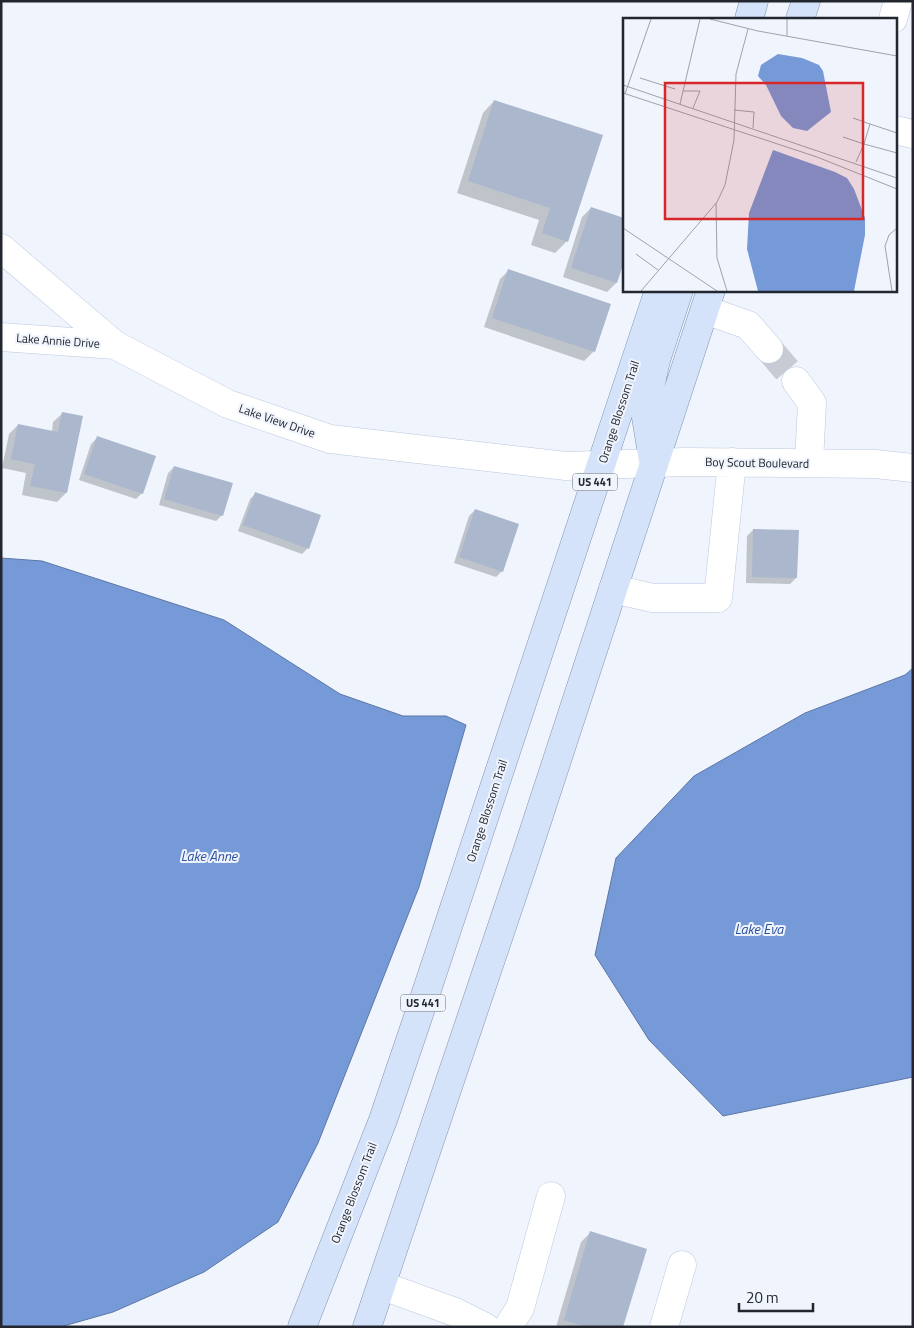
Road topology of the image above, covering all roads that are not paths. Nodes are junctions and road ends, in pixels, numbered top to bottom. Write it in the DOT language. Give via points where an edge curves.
graph roads {
  1 [pos="754,1"];
  2 [pos="771,1"];
  3 [pos="806,1"];
  4 [pos="898,1"];
  5 [pos="749,18"];
  6 [pos="766,18"];
  7 [pos="800,18"];
  8 [pos="893,18"];
  9 [pos="896,130"];
  10 [pos="913,134"];
  11 [pos="1,248"];
  12 [pos="659,291"];
  13 [pos="679,291"];
  14 [pos="708,300"];
  15 [pos="1,337"];
  16 [pos="115,345"];
  17 [pos="769,348"];
  18 [pos="796,381"];
  19 [pos="732,462"];
  20 [pos="654,464"];
  21 [pos="809,464"];
  22 [pos="601,466"];
  23 [pos="913,468"];
  24 [pos="613,588"];
  25 [pos="551,1196"];
  26 [pos="682,1265"];
  27 [pos="382,1286"];
  28 [pos="302,1327"];
  29 [pos="367,1327"];
  30 [pos="485,1327"];
  31 [pos="508,1327"];
  32 [pos="664,1327"];
  1 -- 5 [label="main road"];
  2 -- 6 [label="main road"];
  3 -- 7 [label="main road"];
  4 -- 8 [label="street"];
  9 -- 10 [label="street"];
  11 -- 16 [label="street, Lake View Drive"];
  12 -- 22 [label="main road, Orange Blossom Trail / US 441"];
  13 -- 20 [label="main road" via="656,360 645,410"];
  14 -- 17 [label="street" via="748,326"];
  14 -- 20 [label="main road"];
  15 -- 16 [label="street, Lake Annie Drive"];
  16 -- 22 [label="street, Lake View Drive" via="228,404 330,439 530,464"];
  18 -- 21 [label="street" via="812,403"];
  19 -- 20 [label="street, Boy Scout Boulevard"];
  19 -- 21 [label="street, Boy Scout Boulevard"];
  19 -- 24 [label="street" via="718,598 654,598"];
  20 -- 22 [label="street, Boy Scout Boulevard"];
  20 -- 24 [label="main road"];
  21 -- 23 [label="street, Boy Scout Boulevard"];
  22 -- 28 [label="main road, Orange Blossom Trail / US 441" via="416,1023 376,1138"];
  24 -- 27 [label="main road"];
  25 -- 31 [label="street" via="520,1308"];
  26 -- 32 [label="street"];
  27 -- 29 [label="main road"];
  27 -- 30 [label="street" via="455,1312"];
}
